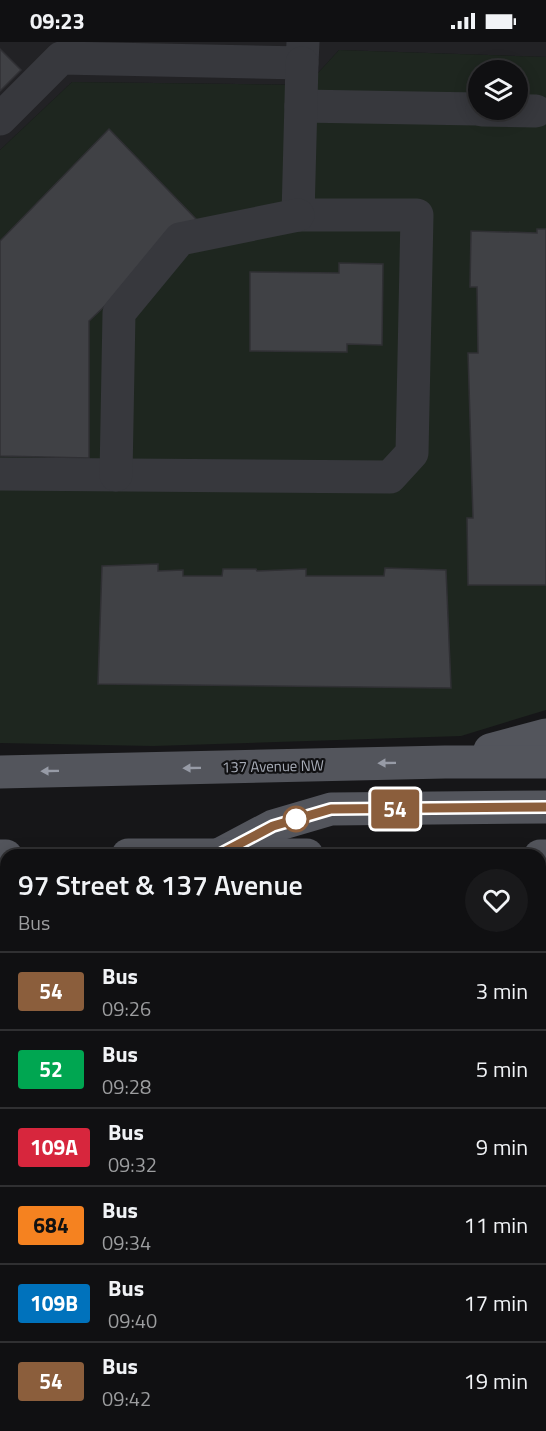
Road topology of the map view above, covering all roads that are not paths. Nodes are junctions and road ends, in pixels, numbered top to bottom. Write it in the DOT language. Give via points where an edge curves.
graph roads {
  1 [pos="302,52"];
  2 [pos="301,106"];
  3 [pos="468,110"];
  4 [pos="528,111"];
  5 [pos="536,111"];
  6 [pos="0,119"];
  7 [pos="298,215"];
  8 [pos="0,474"];
  9 [pos="116,475"];
  10 [pos="546,735"];
  11 [pos="445,762"];
  12 [pos="546,762"];
  13 [pos="0,772"];
  14 [pos="546,807"];
  15 [pos="229,849"];
  1 -- 2 [label="lane"];
  1 -- 6 [label="lane" via="61,58"];
  2 -- 3 [label="lane"];
  2 -- 7 [label="lane"];
  4 -- 5 [label="lane"];
  7 -- 9 [label="lane" via="180,239 119,313"];
  7 -- 9 [label="lane" via="417,215 412,453 390,477"];
  8 -- 9 [label="lane"];
  10 -- 11 [label="main road"];
  11 -- 12 [label="main road, 137 Avenue NW"];
  11 -- 13 [label="main road, 137 Avenue NW, one-way"];
  14 -- 15 [label="main road" via="331,809 273,826"];
}
